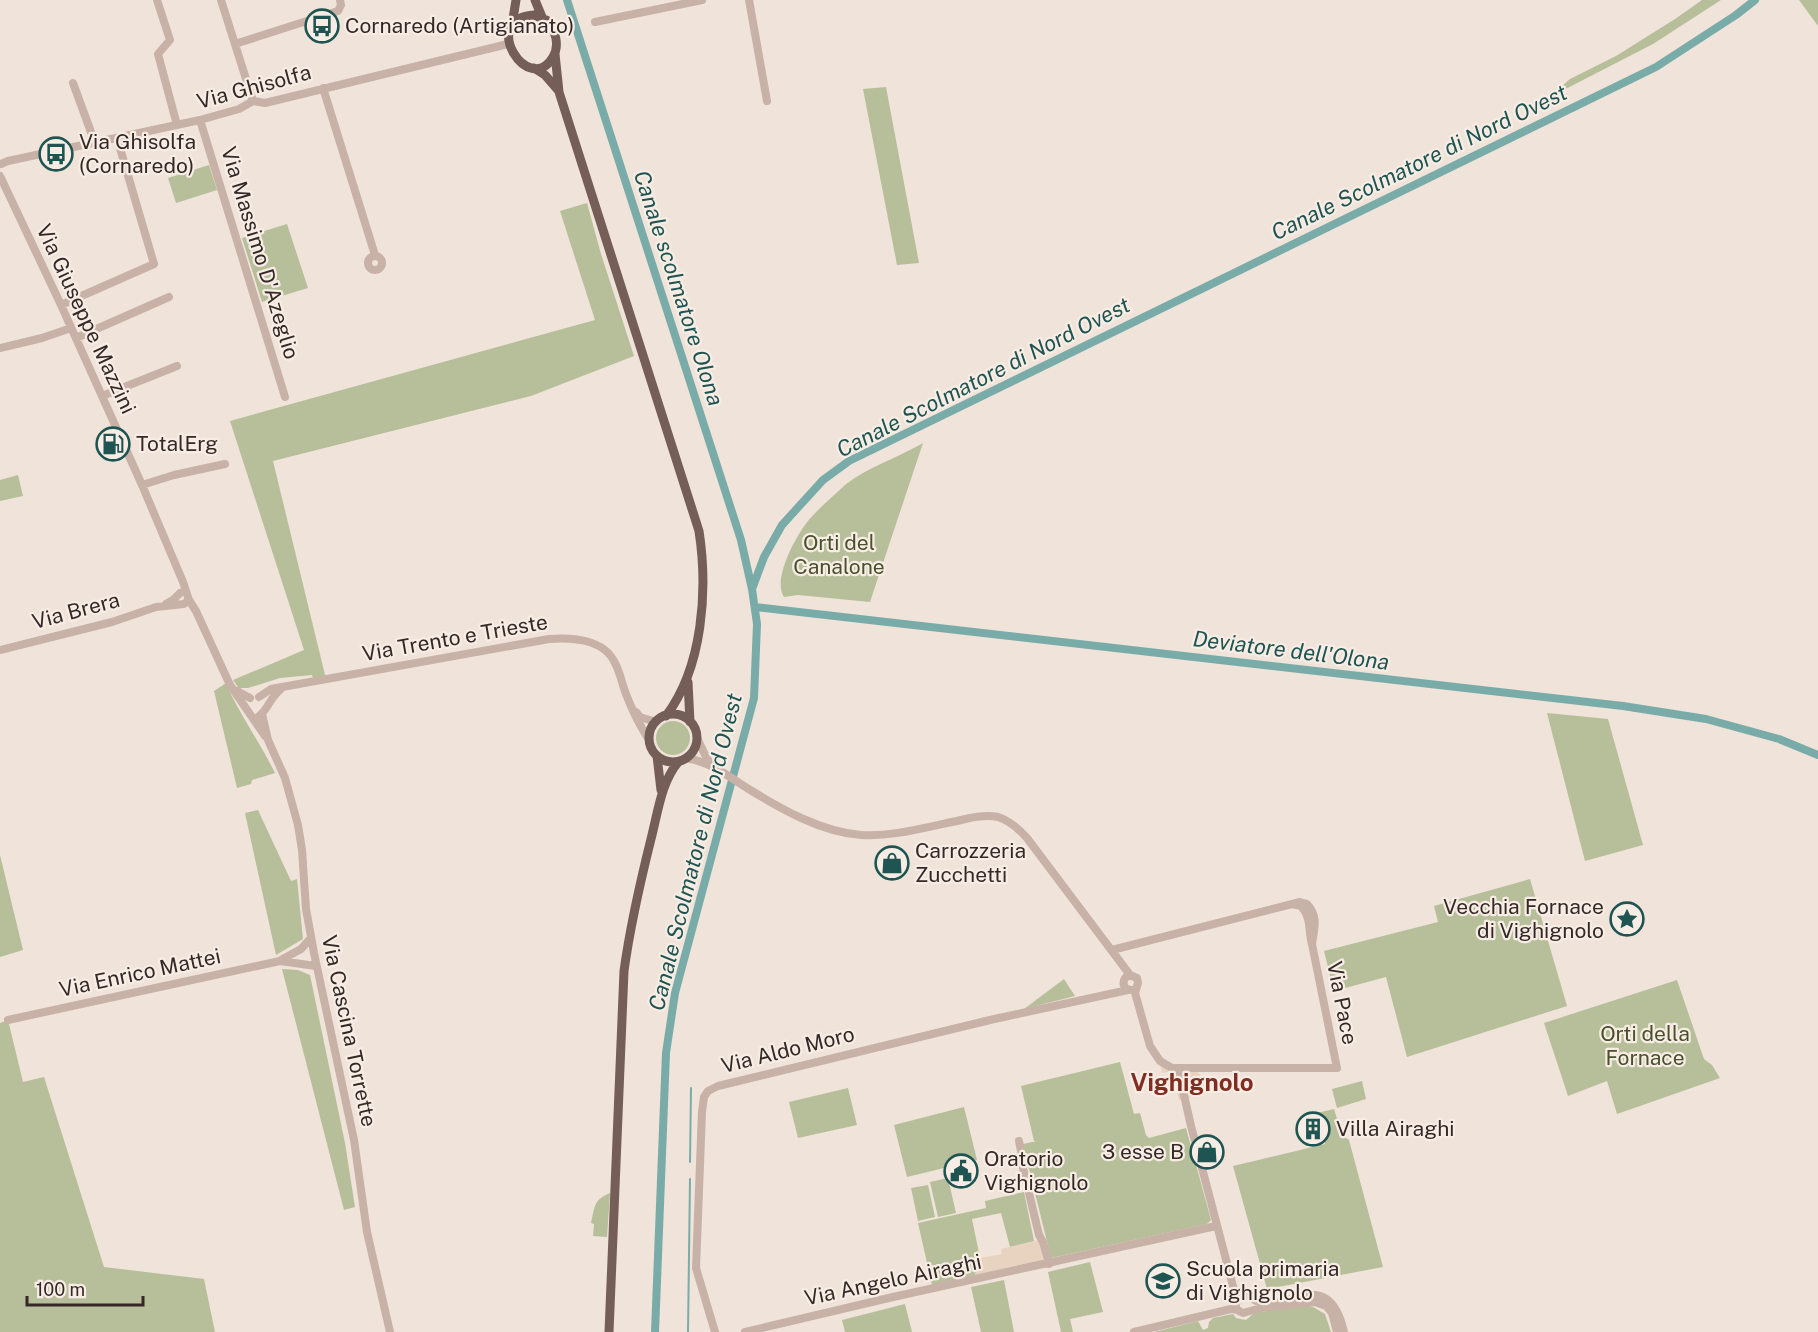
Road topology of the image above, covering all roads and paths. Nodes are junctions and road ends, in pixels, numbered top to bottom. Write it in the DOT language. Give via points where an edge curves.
graph roads {
  1 [pos="157,0"];
  2 [pos="221,0"];
  3 [pos="340,0"];
  4 [pos="516,0"];
  5 [pos="535,0"];
  6 [pos="702,0"];
  7 [pos="749,0"];
  8 [pos="542,17"];
  9 [pos="595,22"];
  10 [pos="512,26"];
  11 [pos="235,44"];
  12 [pos="508,44"];
  13 [pos="555,54"];
  14 [pos="534,68"];
  15 [pos="73,83"];
  16 [pos="323,88"];
  17 [pos="559,92"];
  18 [pos="253,101"];
  19 [pos="767,101"];
  20 [pos="200,120"];
  21 [pos="177,125"];
  22 [pos="117,138"];
  23 [pos="96,143"];
  24 [pos="2,161"];
  25 [pos="0,176"];
  26 [pos="375,255"];
  27 [pos="169,297"];
  28 [pos="61,305"];
  29 [pos="71,328"];
  30 [pos="76,338"];
  31 [pos="0,348"];
  32 [pos="177,366"];
  33 [pos="102,396"];
  34 [pos="285,396"];
  35 [pos="225,464"];
  36 [pos="142,485"];
  37 [pos="184,599"];
  38 [pos="0,650"];
  39 [pos="688,677"];
  40 [pos="283,687"];
  41 [pos="234,689"];
  42 [pos="259,697"];
  43 [pos="250,699"];
  44 [pos="246,707"];
  45 [pos="631,707"];
  46 [pos="264,710"];
  47 [pos="252,715"];
  48 [pos="666,716"];
  49 [pos="656,722"];
  50 [pos="690,722"];
  51 [pos="697,738"];
  52 [pos="268,740"];
  53 [pos="649,740"];
  54 [pos="657,756"];
  55 [pos="683,759"];
  56 [pos="716,767"];
  57 [pos="662,796"];
  58 [pos="311,938"];
  59 [pos="1112,950"];
  60 [pos="280,961"];
  61 [pos="316,966"];
  62 [pos="1130,985"];
  63 [pos="8,1020"];
  64 [pos="1178,1069"];
  65 [pos="1019,1141"];
  66 [pos="1216,1226"];
  67 [pos="1049,1264"];
  68 [pos="1253,1300"];
  69 [pos="1236,1302"];
  70 [pos="1252,1310"];
  71 [pos="1335,1311"];
  72 [pos="390,1332"];
  73 [pos="609,1332"];
  74 [pos="715,1332"];
  75 [pos="745,1332"];
  76 [pos="1134,1332"];
  77 [pos="1337,1332"];
  78 [pos="1344,1332"];
  1 -- 21 [label="street" via="170,40 158,54"];
  2 -- 11 [label="street"];
  3 -- 11 [label="street" via="338,11"];
  4 -- 10 [label="main road"];
  5 -- 8 [label="main road"];
  6 -- 9 [label="street"];
  7 -- 19 [label="street"];
  8 -- 10 [label="main road" via="526,16"];
  8 -- 13 [label="main road" via="554,32"];
  10 -- 12 [label="main road"];
  11 -- 18 [label="street"];
  12 -- 14 [label="main road" via="514,57"];
  12 -- 16 [label="street, Via Ghisolfa"];
  13 -- 14 [label="main road" via="543,67"];
  13 -- 17 [label="main road"];
  14 -- 17 [label="main road"];
  15 -- 23 [label="street"];
  16 -- 18 [label="street, Via Ghisolfa" via="265,103"];
  16 -- 26 [label="street"];
  17 -- 39 [label="main road" via="699,531 703,599"];
  18 -- 20 [label="street, Via Ghisolfa"];
  20 -- 21 [label="street, Via Ghisolfa"];
  20 -- 34 [label="street, Via Massimo D'Azeglio"];
  21 -- 22 [label="street, Via Ghisolfa"];
  22 -- 23 [label="street, Via Ghisolfa"];
  22 -- 28 [label="street" via="154,264"];
  23 -- 24 [label="street, Via Ghisolfa"];
  25 -- 28 [label="street, Via Giuseppe Mazzini"];
  27 -- 30 [label="street"];
  28 -- 29 [label="street, Via Giuseppe Mazzini"];
  29 -- 30 [label="street, Via Giuseppe Mazzini"];
  29 -- 31 [label="street"];
  30 -- 33 [label="street, Via Giuseppe Mazzini"];
  32 -- 33 [label="street"];
  33 -- 36 [label="street, Via Giuseppe Mazzini"];
  35 -- 36 [label="street"];
  36 -- 37 [label="street, Via Giuseppe Mazzini" via="181,576"];
  37 -- 38 [label="street, Via Brera"];
  37 -- 41 [label="street, Via Giuseppe Mazzini" via="196,611"];
  39 -- 48 [label="main road"];
  39 -- 50 [label="main road"];
  40 -- 42 [label="street, Via Trento e Trieste" via="267,690"];
  40 -- 45 [label="street, Via Trento e Trieste" via="560,638 592,643 607,652 616,664"];
  40 -- 46 [label="street"];
  41 -- 43 [label="street"];
  41 -- 44 [label="street, Via Giuseppe Mazzini"];
  42 -- 43 [label="street"];
  42 -- 46 [label="street" via="264,701"];
  43 -- 44 [label="street"];
  44 -- 47 [label="street"];
  45 -- 49 [label="street" via="640,717"];
  45 -- 53 [label="street, Via Trento e Trieste"];
  46 -- 47 [label="street"];
  46 -- 52 [label="street, Via Cascina Torrette"];
  47 -- 52 [label="street, Via Cascina Torrette"];
  48 -- 49 [label="main road"];
  48 -- 50 [label="main road" via="680,716"];
  49 -- 53 [label="main road"];
  50 -- 51 [label="main road"];
  51 -- 55 [label="main road" via="695,747"];
  51 -- 56 [label="street" via="707,759"];
  52 -- 58 [label="street, Via Cascina Torrette" via="285,778 298,825"];
  53 -- 54 [label="main road"];
  54 -- 55 [label="main road" via="666,761"];
  54 -- 57 [label="main road"];
  55 -- 56 [label="street"];
  55 -- 57 [label="main road" via="669,774"];
  56 -- 59 [label="street" via="808,821 848,834 879,835 975,817 1005,820 1027,838"];
  57 -- 73 [label="main road" via="624,971"];
  58 -- 60 [label="street, Via Enrico Mattei"];
  58 -- 61 [label="street, Via Cascina Torrette"];
  59 -- 62 [label="street" via="1124,966"];
  59 -- 64 [label="street, Via Pace" via="1292,904 1301,906 1309,917 1337,1068"];
  60 -- 61 [label="street, Via Enrico Mattei"];
  60 -- 63 [label="street, Via Enrico Mattei"];
  61 -- 72 [label="street, Via Cascina Torrette"];
  62 -- 64 [label="street" via="1151,1050 1166,1066"];
  62 -- 74 [label="street, Via Aldo Moro" via="708,1091 702,1112 696,1268"];
  64 -- 66 [label="street"];
  65 -- 67 [label="street"];
  66 -- 67 [label="street, Via Angelo Airaghi"];
  66 -- 69 [label="street"];
  67 -- 75 [label="street, Via Angelo Airaghi"];
  68 -- 69 [label="street" via="1250,1296"];
  68 -- 70 [label="street"];
  68 -- 71 [label="street" via="1268,1303 1314,1295 1330,1300"];
  69 -- 70 [label="street" via="1243,1313"];
  69 -- 76 [label="street"];
  70 -- 71 [label="street" via="1310,1301"];
  71 -- 77 [label="street"];
  71 -- 78 [label="street"];
}
